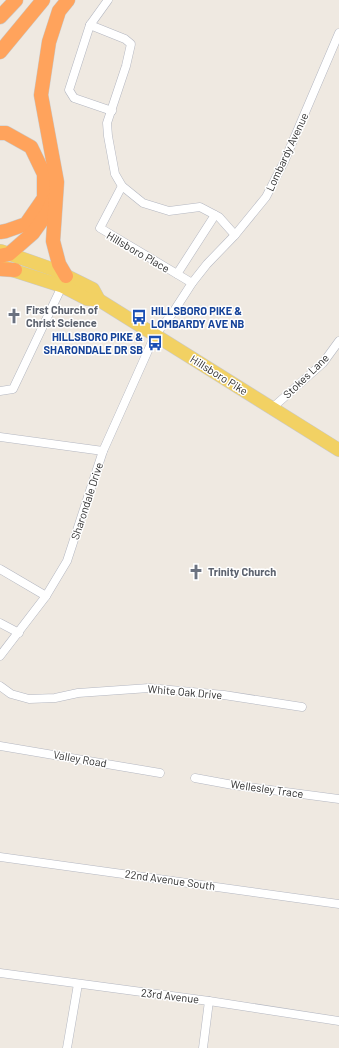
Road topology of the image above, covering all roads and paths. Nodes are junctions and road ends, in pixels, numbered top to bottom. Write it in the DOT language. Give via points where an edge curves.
graph roads {
  1 [pos="16,0"];
  2 [pos="43,0"];
  3 [pos="68,0"];
  4 [pos="108,0"];
  5 [pos="0,17"];
  6 [pos="90,25"];
  7 [pos="339,33"];
  8 [pos="0,52"];
  9 [pos="112,111"];
  10 [pos="0,133"];
  11 [pos="122,186"];
  12 [pos="56,194"];
  13 [pos="215,215"];
  14 [pos="0,232"];
  15 [pos="235,235"];
  16 [pos="3,253"];
  17 [pos="0,268"];
  18 [pos="15,270"];
  19 [pos="179,275"];
  20 [pos="64,281"];
  21 [pos="192,283"];
  22 [pos="155,335"];
  23 [pos="339,341"];
  24 [pos="0,391"];
  25 [pos="271,409"];
  26 [pos="0,437"];
  27 [pos="339,450"];
  28 [pos="103,452"];
  29 [pos="0,569"];
  30 [pos="46,596"];
  31 [pos="0,623"];
  32 [pos="19,632"];
  33 [pos="0,656"];
  34 [pos="0,686"];
  35 [pos="302,707"];
  36 [pos="0,746"];
  37 [pos="160,773"];
  38 [pos="195,778"];
  39 [pos="339,799"];
  40 [pos="0,857"];
  41 [pos="339,904"];
  42 [pos="0,973"];
  43 [pos="78,984"];
  44 [pos="209,1001"];
  45 [pos="339,1021"];
  46 [pos="67,1048"];
  47 [pos="203,1048"];
  1 -- 5 [label="highway"];
  2 -- 8 [label="highway"];
  3 -- 12 [label="highway" via="60,11 49,42 41,95 57,182"];
  4 -- 6 [label="street"];
  6 -- 9 [label="street" via="126,39 131,44"];
  6 -- 9 [label="street" via="69,90 74,98"];
  7 -- 15 [label="street, Lombardy Avenue" via="284,162 266,197"];
  9 -- 11 [label="street" via="107,123 108,136 115,174"];
  10 -- 14 [label="highway" via="6,133 31,147 44,174 44,198 26,224"];
  11 -- 13 [label="street" via="143,203 168,211 200,206"];
  11 -- 19 [label="street, Hillsboro Place" via="100,228"];
  12 -- 16 [label="highway" via="48,212 33,233"];
  12 -- 20 [label="highway" via="53,240"];
  13 -- 15 [label="street"];
  13 -- 19 [label="street, Hillsboro Place"];
  15 -- 21 [label="street, Lombardy Avenue"];
  16 -- 20 [label="main road, Hillsboro Pike"];
  17 -- 18 [label="highway"];
  18 -- 20 [label="main road, Hillsboro Pike"];
  19 -- 21 [label="street, Hillsboro Place"];
  20 -- 22 [label="main road, Hillsboro Pike" via="93,290 99,300"];
  20 -- 24 [label="street" via="13,389"];
  21 -- 22 [label="street, Lombardy Avenue"];
  22 -- 25 [label="main road, Hillsboro Pike"];
  22 -- 28 [label="street, Sharondale Drive"];
  23 -- 25 [label="street, Stokes Lane" via="323,363"];
  25 -- 27 [label="main road, Hillsboro Pike"];
  26 -- 28 [label="street"];
  28 -- 30 [label="street, Sharondale Drive" via="67,561"];
  29 -- 30 [label="street"];
  30 -- 32 [label="street, Sharondale Drive"];
  31 -- 32 [label="street"];
  32 -- 33 [label="street, Sharondale Drive"];
  34 -- 35 [label="street, White Oak Drive" via="11,694 29,699 149,688 224,695"];
  36 -- 37 [label="street, Valley Road"];
  38 -- 39 [label="street, Wellesley Trace"];
  40 -- 41 [label="street, 22nd Avenue South"];
  42 -- 43 [label="street, 23rd Avenue"];
  43 -- 44 [label="street, 23rd Avenue"];
  43 -- 46 [label="street"];
  44 -- 45 [label="street, 23rd Avenue"];
  44 -- 47 [label="street"];
}
